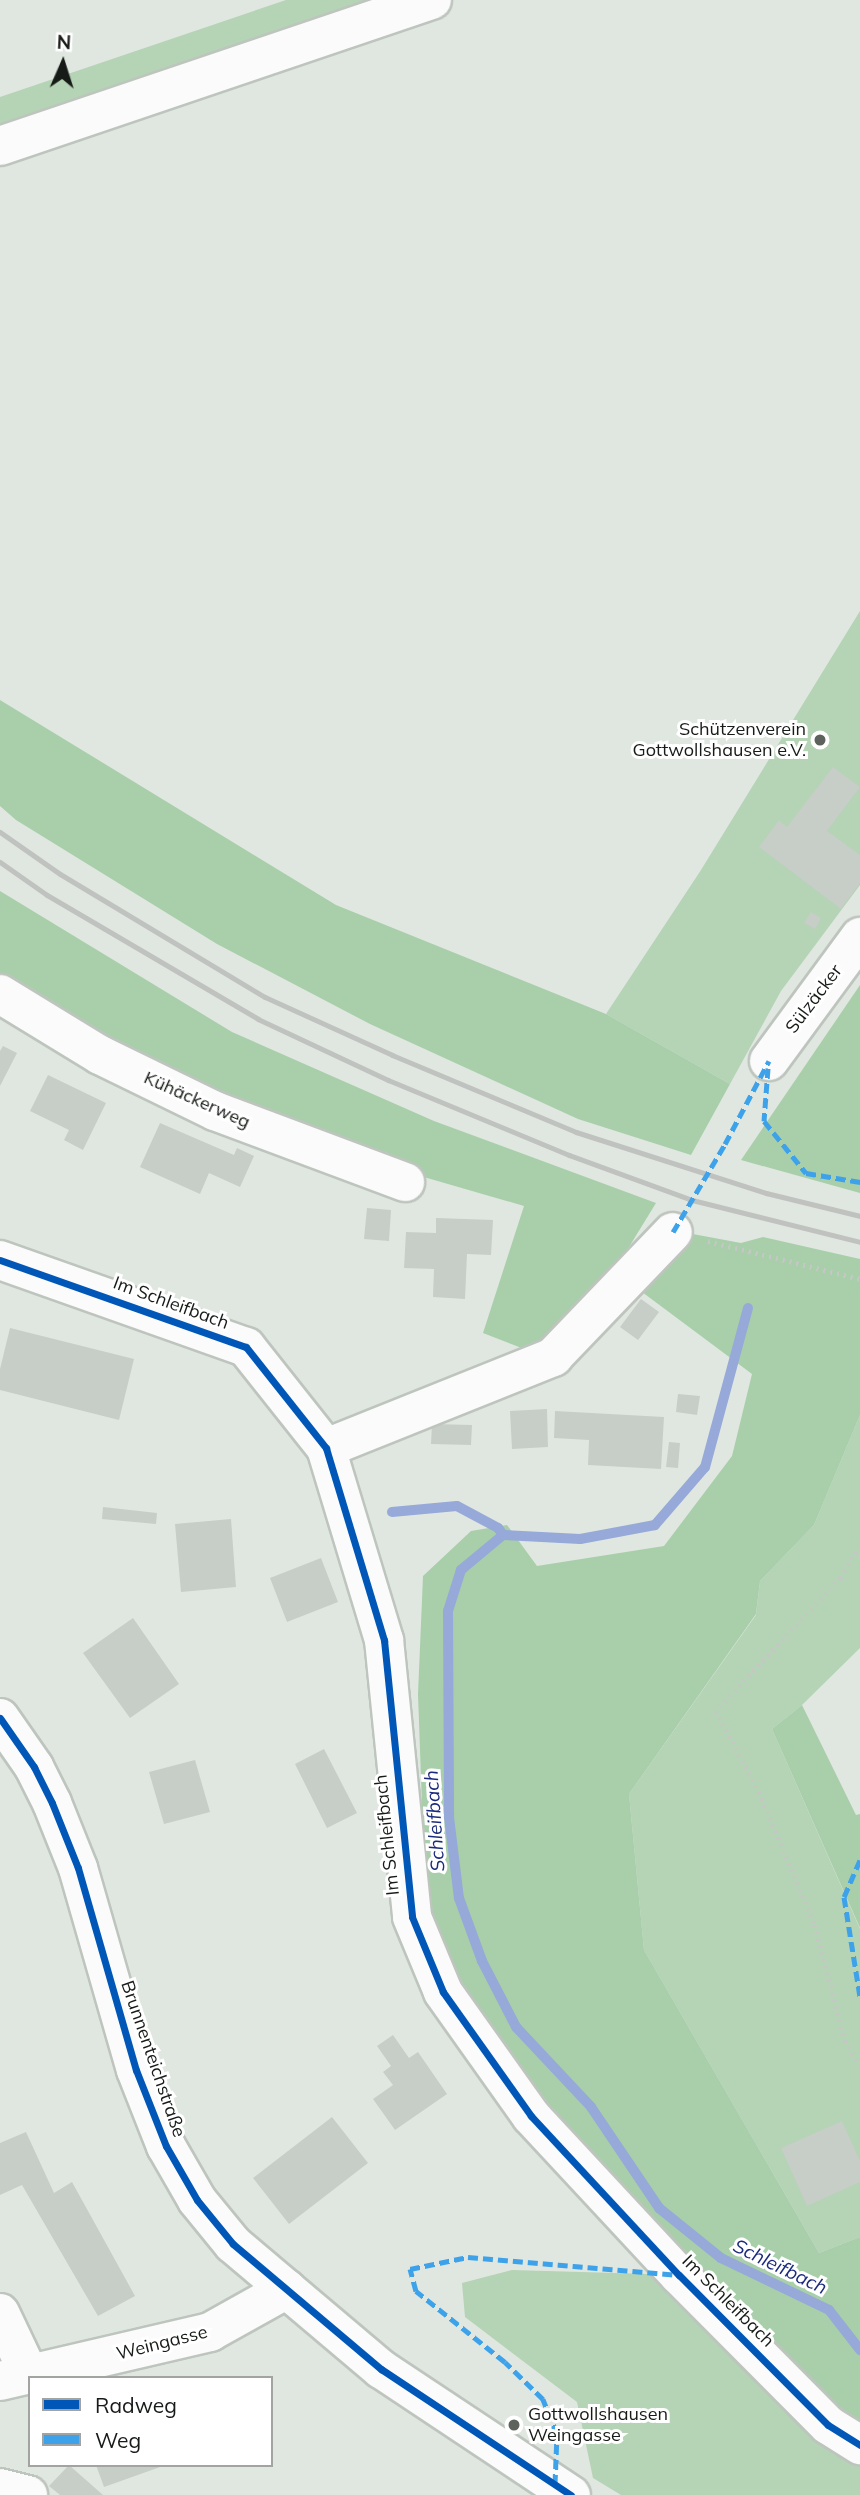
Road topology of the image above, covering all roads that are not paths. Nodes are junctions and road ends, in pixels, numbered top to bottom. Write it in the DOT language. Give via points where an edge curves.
graph roads {
  1 [pos="432,0"];
  2 [pos="0,146"];
  3 [pos="860,937"];
  4 [pos="0,994"];
  5 [pos="769,1060"];
  6 [pos="405,1182"];
  7 [pos="673,1232"];
  8 [pos="0,1260"];
  9 [pos="326,1448"];
  10 [pos="0,1718"];
  11 [pos="287,2289"];
  12 [pos="0,2313"];
  13 [pos="14,2378"];
  14 [pos="860,2445"];
  15 [pos="0,2488"];
  16 [pos="28,2495"];
  17 [pos="571,2495"];
  1 -- 2 [label="street"];
  3 -- 5 [label="street, Sülzäcker"];
  4 -- 6 [label="street, Kühäckerweg" via="100,1055 215,1111"];
  7 -- 9 [label="street" via="552,1357"];
  8 -- 9 [label="street, Im Schleifbach" via="246,1347"];
  9 -- 14 [label="street, Im Schleifbach" via="384,1640 412,1917 443,1992 531,2116 828,2425"];
  10 -- 11 [label="street, Brunnenteichstraße" via="34,1767 78,1868 136,2070 166,2146 197,2200 233,2244"];
  11 -- 13 [label="street, Weingasse" via="210,2332"];
  11 -- 17 [label="street, Brunnenteichstraße" via="381,2369"];
  12 -- 13 [label="street, Weingasse"];
  15 -- 16 [label="street"];
}
